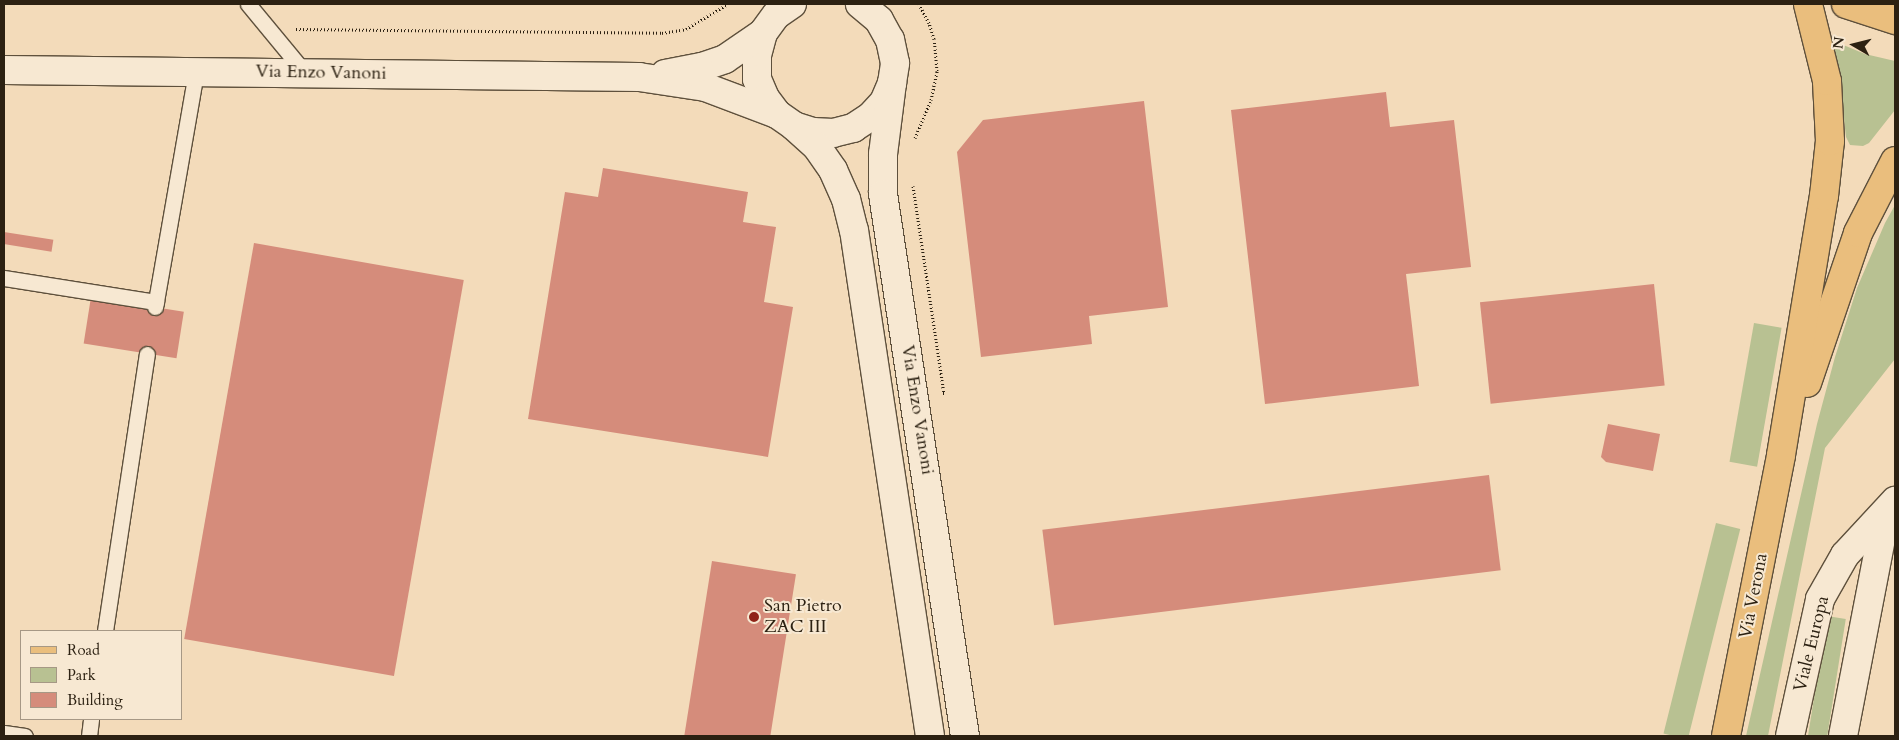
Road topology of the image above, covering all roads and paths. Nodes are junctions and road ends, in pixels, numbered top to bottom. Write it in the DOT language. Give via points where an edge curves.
graph roads {
  1 [pos="248,4"];
  2 [pos="728,4"];
  3 [pos="792,4"];
  4 [pos="860,4"];
  5 [pos="919,4"];
  6 [pos="1808,4"];
  7 [pos="1846,4"];
  8 [pos="1895,20"];
  9 [pos="269,29"];
  10 [pos="763,33"];
  11 [pos="4,70"];
  12 [pos="196,72"];
  13 [pos="305,73"];
  14 [pos="639,77"];
  15 [pos="892,83"];
  16 [pos="786,120"];
  17 [pos="913,144"];
  18 [pos="1895,161"];
  19 [pos="912,182"];
  20 [pos="4,278"];
  21 [pos="148,354"];
  22 [pos="938,394"];
  23 [pos="1782,455"];
  24 [pos="1891,506"];
  25 [pos="105,630"];
  26 [pos="91,720"];
  27 [pos="4,733"];
  28 [pos="25,736"];
  29 [pos="89,736"];
  30 [pos="930,736"];
  31 [pos="965,736"];
  32 [pos="1726,736"];
  33 [pos="1790,736"];
  34 [pos="1843,736"];
  1 -- 9 [label="lane"];
  2 -- 9 [label="path" via="686,29 662,33"];
  3 -- 10 [label="street, Via Enzo Vanoni" via="776,15"];
  4 -- 15 [label="street, Via Enzo Vanoni" via="879,20 890,40 895,63"];
  5 -- 17 [label="path" via="934,39 937,71 931,100"];
  6 -- 23 [label="main road" via="1826,81 1830,141"];
  7 -- 8 [label="main road"];
  9 -- 13 [label="lane"];
  10 -- 14 [label="street, Via Enzo Vanoni" via="725,59 672,73"];
  10 -- 16 [label="street, Via Enzo Vanoni" via="756,55 758,79 765,98"];
  11 -- 12 [label="street, Via Enzo Vanoni"];
  12 -- 13 [label="street, Via Enzo Vanoni"];
  12 -- 20 [label="lane" via="155,304"];
  13 -- 14 [label="street, Via Enzo Vanoni"];
  14 -- 16 [label="street, Via Enzo Vanoni" via="705,87"];
  15 -- 16 [label="street, Via Enzo Vanoni" via="884,102 853,128 833,133 820,132"];
  15 -- 31 [label="street, Via Enzo Vanoni" via="883,154 883,194"];
  16 -- 30 [label="street, Via Enzo Vanoni" via="817,147 833,170 846,199 854,230"];
  18 -- 23 [label="main road" via="1858,233"];
  19 -- 22 [label="path" via="944,393"];
  21 -- 25 [label="lane"];
  23 -- 32 [label="main road, Via Verona"];
  24 -- 33 [label="street, Viale Europa" via="1845,555 1820,599"];
  24 -- 34 [label="street, Viale Europa"];
  26 -- 29 [label="lane"];
  27 -- 28 [label="lane"];
}
